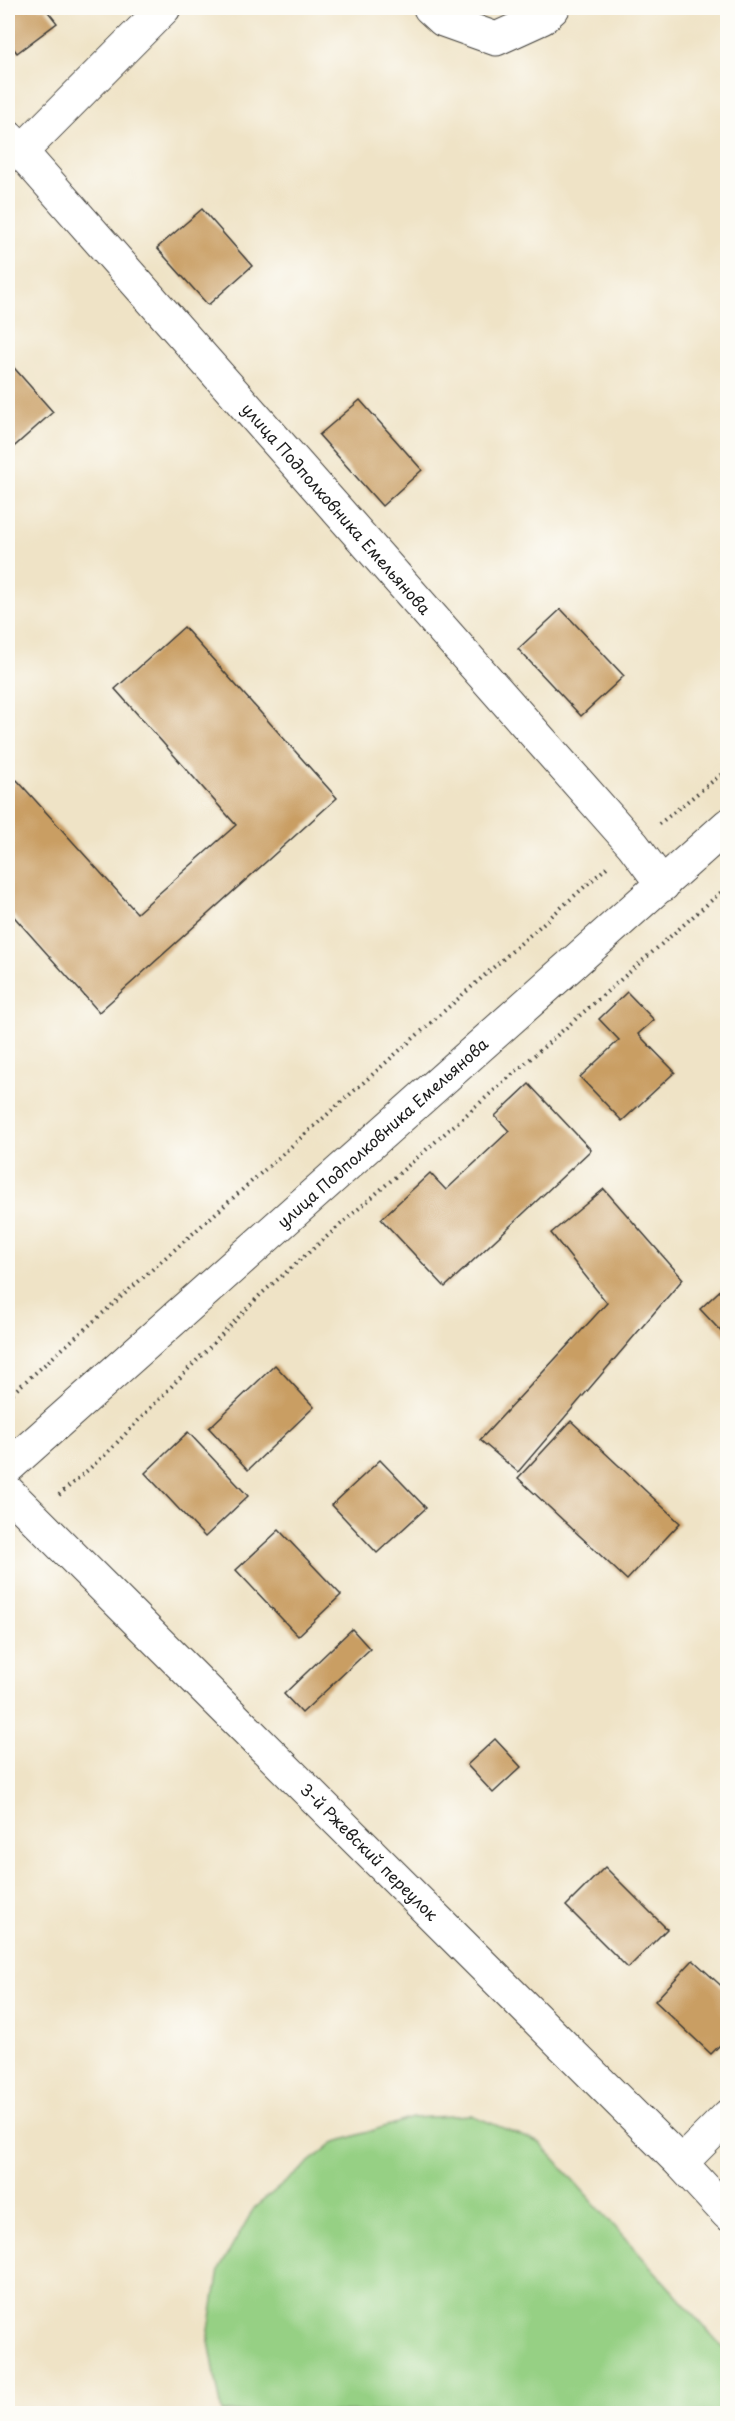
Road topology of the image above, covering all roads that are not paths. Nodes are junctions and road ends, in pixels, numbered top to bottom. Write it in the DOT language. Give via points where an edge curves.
graph roads {
  1 [pos="164,8"];
  2 [pos="430,8"];
  3 [pos="553,8"];
  4 [pos="14,145"];
  5 [pos="724,836"];
  6 [pos="663,885"];
  7 [pos="8,1467"];
  8 [pos="8,1492"];
  9 [pos="728,2116"];
  10 [pos="681,2163"];
  11 [pos="728,2214"];
  1 -- 4 [label="street"];
  2 -- 3 [label="street" via="443,20 496,39 542,18"];
  4 -- 6 [label="street, улица Подполковника Емельянова" via="633,845"];
  5 -- 6 [label="street, улица Подполковника Емельянова"];
  6 -- 7 [label="street, улица Подполковника Емельянова"];
  8 -- 10 [label="street, 3-й Ржевский переулок"];
  9 -- 10 [label="street"];
  10 -- 11 [label="street, 3-й Ржевский переулок"];
}
